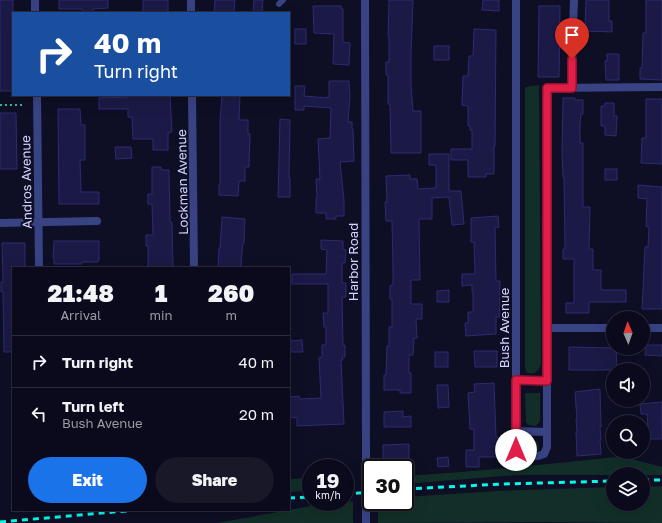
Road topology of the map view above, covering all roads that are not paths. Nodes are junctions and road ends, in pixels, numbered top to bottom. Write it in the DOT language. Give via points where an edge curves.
graph roads {
  1 [pos="35,0"];
  2 [pos="191,0"];
  3 [pos="365,0"];
  4 [pos="516,0"];
  5 [pos="574,0"];
  6 [pos="36,12"];
  7 [pos="191,12"];
  8 [pos="662,87"];
  9 [pos="572,88"];
  10 [pos="37,96"];
  11 [pos="192,96"];
  12 [pos="97,221"];
  13 [pos="0,223"];
  14 [pos="39,223"];
  15 [pos="38,267"];
  16 [pos="194,267"];
  17 [pos="546,328"];
  18 [pos="606,328"];
  19 [pos="650,328"];
  20 [pos="662,328"];
  21 [pos="516,380"];
  22 [pos="547,381"];
  23 [pos="516,432"];
  24 [pos="547,432"];
  25 [pos="366,523"];
  1 -- 6 [label="street"];
  2 -- 7 [label="street"];
  3 -- 25 [label="street, Harbor Road, bridge"];
  4 -- 21 [label="street, Bush Avenue"];
  5 -- 9 [label="street"];
  8 -- 9 [label="street"];
  9 -- 17 [label="street, Bush Avenue" via="547,88"];
  10 -- 14 [label="street, Andros Avenue"];
  11 -- 16 [label="street, Lockman Avenue"];
  12 -- 14 [label="street"];
  13 -- 14 [label="street"];
  14 -- 15 [label="street, Andros Avenue"];
  17 -- 18 [label="street"];
  17 -- 22 [label="street, Bush Avenue"];
  19 -- 20 [label="street"];
  21 -- 22 [label="street"];
  21 -- 23 [label="street, Bush Avenue"];
  22 -- 24 [label="street, Bush Avenue"];
  23 -- 24 [label="street"];
  23 -- 24 [label="street, Bush Avenue" via="516,450 519,455 528,457 544,454 547,447"];
}
